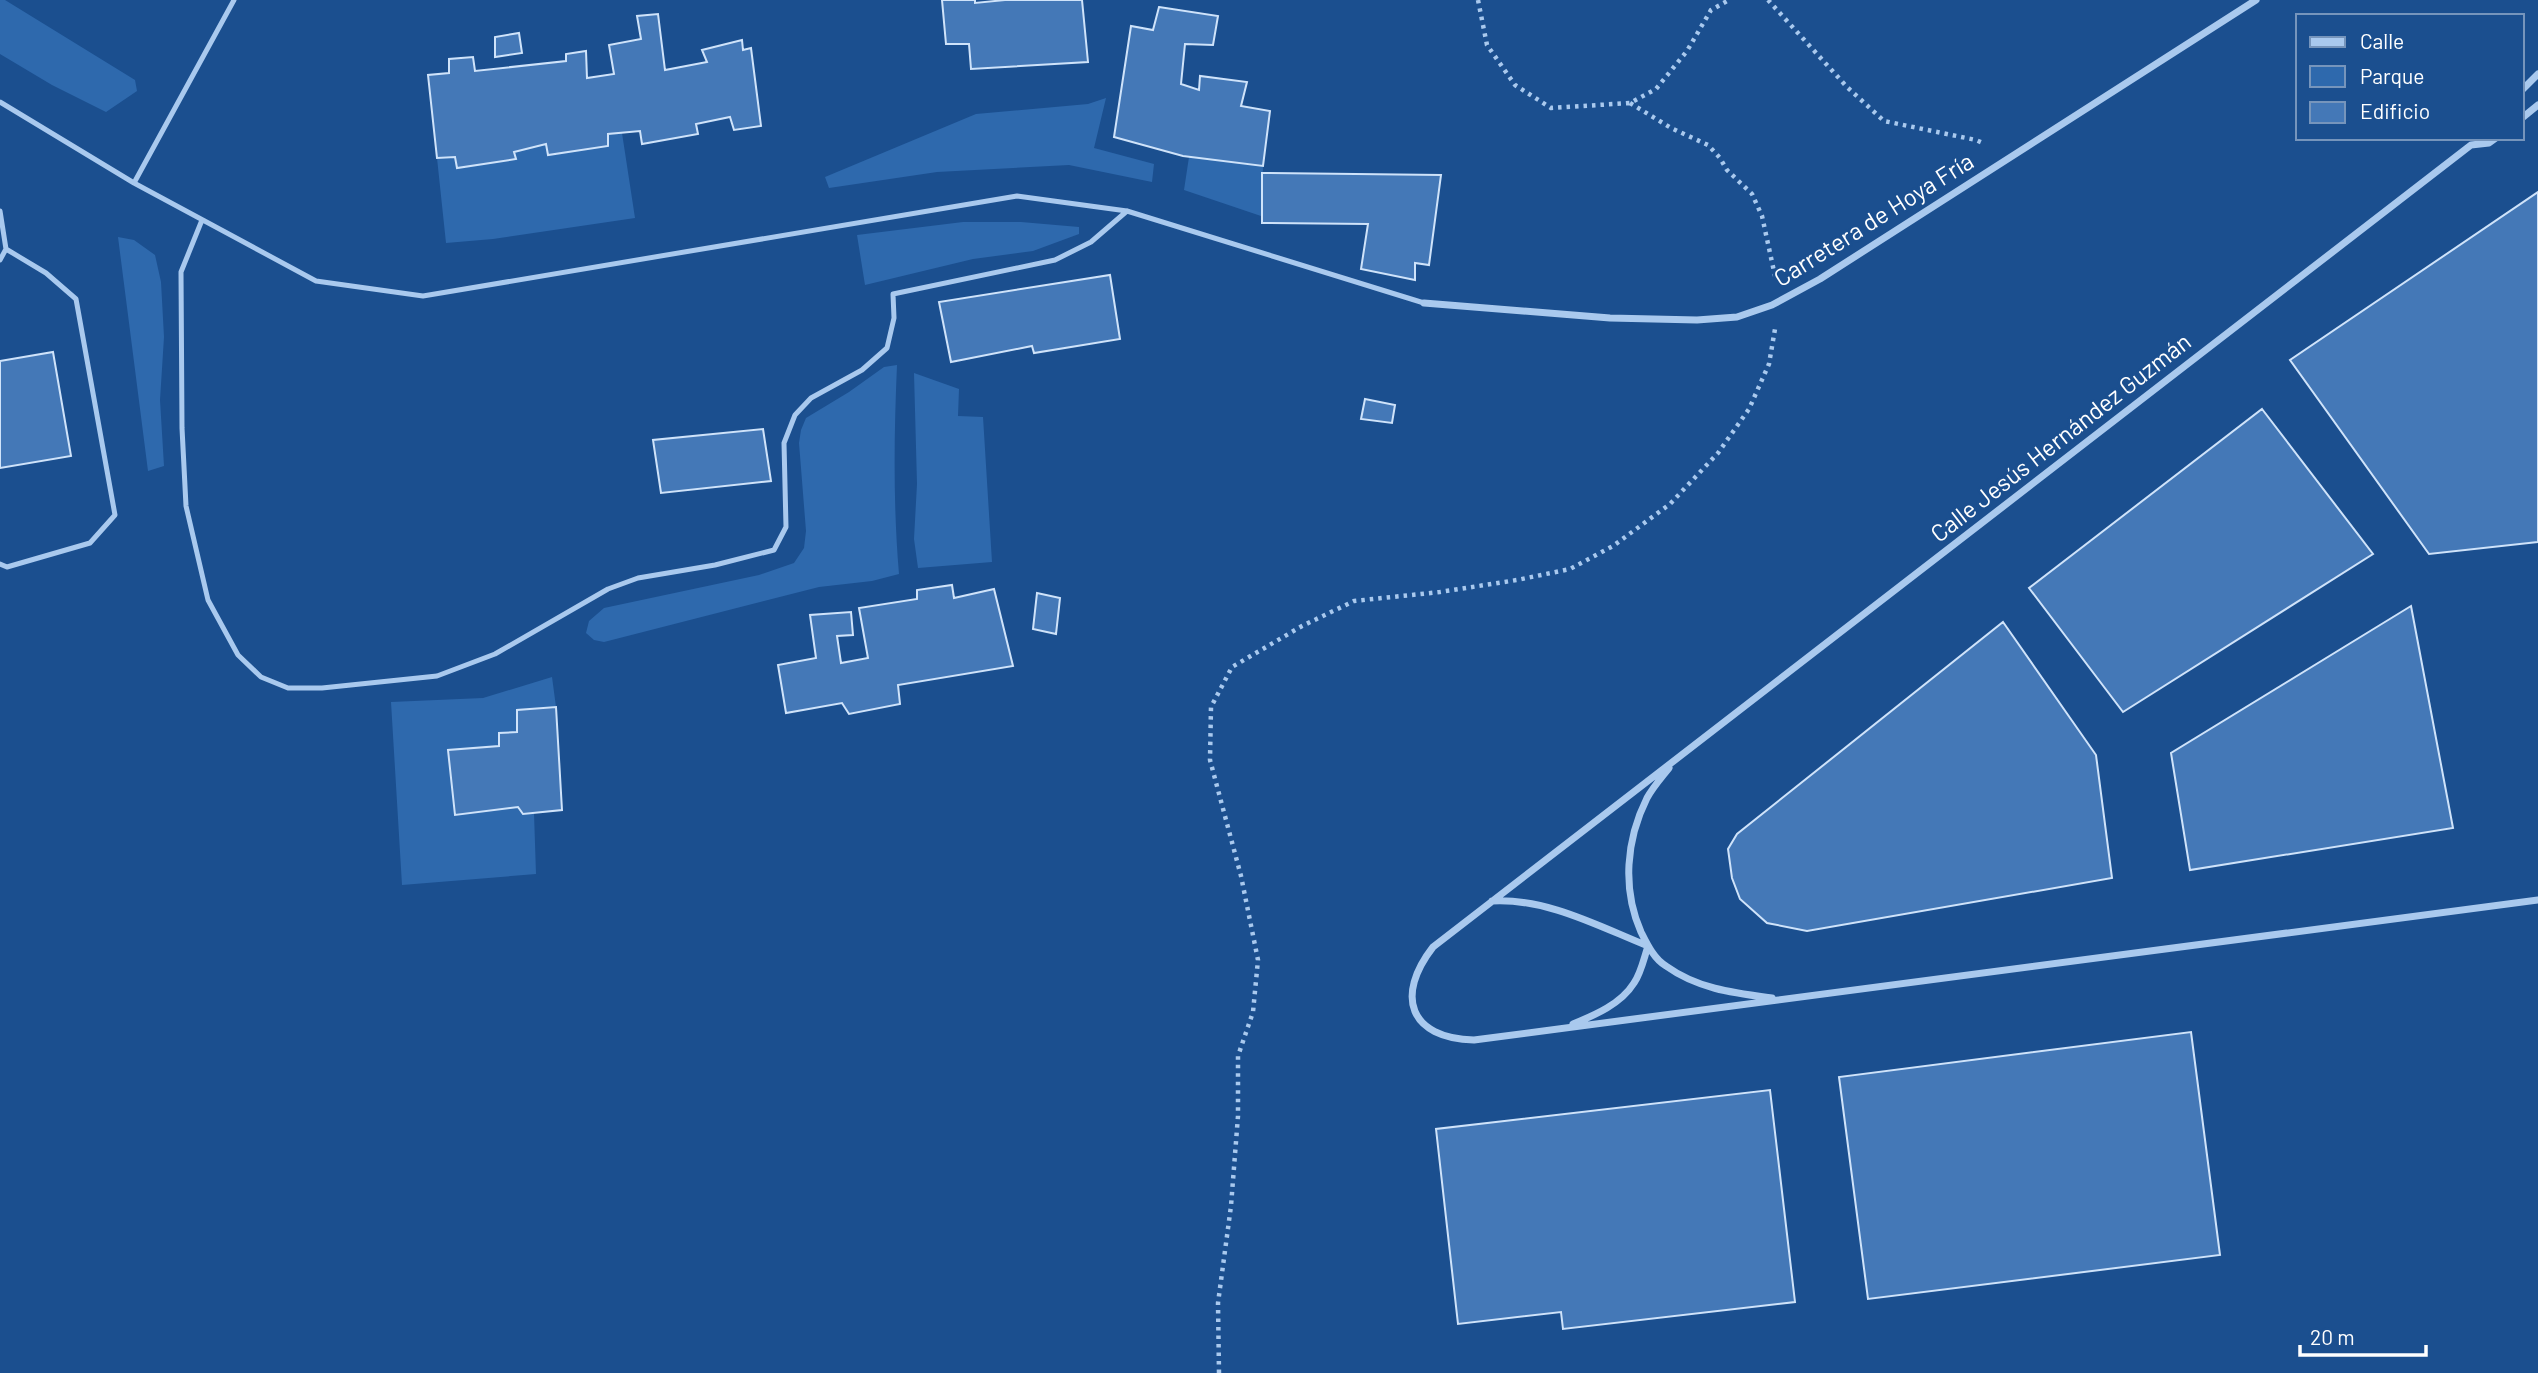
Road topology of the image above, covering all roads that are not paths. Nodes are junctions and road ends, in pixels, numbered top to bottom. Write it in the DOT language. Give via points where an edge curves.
graph roads {
  1 [pos="234,0"];
  2 [pos="2256,0"];
  3 [pos="2538,74"];
  4 [pos="2524,88"];
  5 [pos="0,102"];
  6 [pos="2538,105"];
  7 [pos="2524,116"];
  8 [pos="2493,140"];
  9 [pos="2472,142"];
  10 [pos="134,183"];
  11 [pos="0,211"];
  12 [pos="1127,211"];
  13 [pos="202,220"];
  14 [pos="6,249"];
  15 [pos="0,260"];
  16 [pos="1424,303"];
  17 [pos="0,564"];
  18 [pos="1674,760"];
  19 [pos="2538,900"];
  20 [pos="1492,901"];
  21 [pos="1648,946"];
  22 [pos="1783,999"];
  23 [pos="1562,1028"];
  1 -- 10 [label="lane"];
  2 -- 16 [label="street, Carretera de Hoya Fría" via="1820,279 1737,317 1610,318"];
  3 -- 4 [label="street"];
  5 -- 10 [label="lane"];
  6 -- 7 [label="street"];
  8 -- 9 [label="street, Calle Jesús Hernández Guzmán"];
  9 -- 18 [label="street, Calle Jesús Hernández Guzmán"];
  10 -- 13 [label="lane"];
  11 -- 14 [label="lane"];
  12 -- 13 [label="lane" via="1017,196 423,296 316,281"];
  12 -- 13 [label="lane" via="1091,242 1055,260 893,294 894,318 887,348 862,370 811,398 795,415 784,443 786,527 774,550 638,578 608,589 495,654 437,676 322,688 288,688 261,677 239,655 208,600 186,506 182,428 181,272"];
  12 -- 16 [label="lane"];
  14 -- 15 [label="lane"];
  14 -- 17 [label="lane" via="46,272 76,299 115,515 90,542 7,567"];
  18 -- 20 [label="street, Calle Jesús Hernández Guzmán"];
  18 -- 21 [label="street, Calle Jesús Hernández Guzmán" via="1648,797 1628,855 1630,892"];
  19 -- 22 [label="street, Calle Jesús Hernández Guzmán"];
  20 -- 21 [label="street, Calle Jesús Hernández Guzmán" via="1537,903"];
  20 -- 23 [label="street, Calle Jesús Hernández Guzmán" via="1433,947 1420,964 1411,996 1417,1014 1427,1028 1453,1039"];
  21 -- 22 [label="street, Calle Jesús Hernández Guzmán" via="1663,965 1696,983"];
  21 -- 23 [label="street, Calle Jesús Hernández Guzmán" via="1636,981 1626,993 1609,1007"];
  22 -- 23 [label="street, Calle Jesús Hernández Guzmán"];
}
